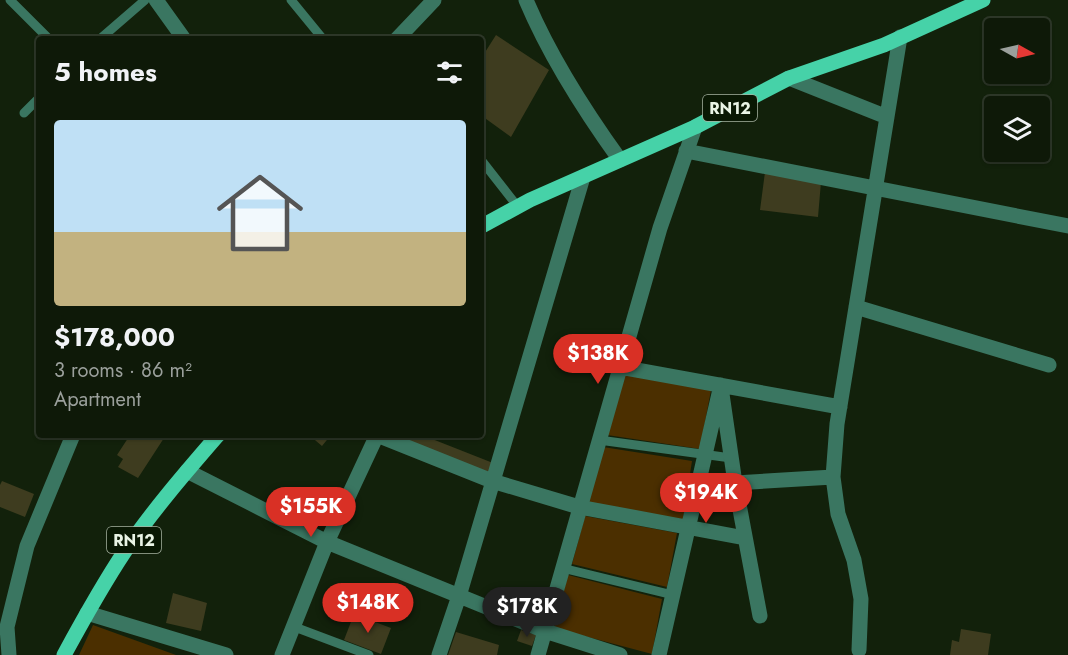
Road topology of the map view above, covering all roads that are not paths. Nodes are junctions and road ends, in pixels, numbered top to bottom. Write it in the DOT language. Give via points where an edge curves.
graph roads {
  1 [pos="10,0"];
  2 [pos="145,0"];
  3 [pos="156,0"];
  4 [pos="291,0"];
  5 [pos="434,0"];
  6 [pos="526,0"];
  7 [pos="982,0"];
  8 [pos="45,36"];
  9 [pos="103,36"];
  10 [pos="182,36"];
  11 [pos="321,36"];
  12 [pos="400,36"];
  13 [pos="900,37"];
  14 [pos="789,78"];
  15 [pos="36,101"];
  16 [pos="24,112"];
  17 [pos="887,117"];
  18 [pos="695,127"];
  19 [pos="686,151"];
  20 [pos="620,160"];
  21 [pos="484,164"];
  22 [pos="583,177"];
  23 [pos="875,188"];
  24 [pos="518,207"];
  25 [pos="484,225"];
  26 [pos="1068,226"];
  27 [pos="856,307"];
  28 [pos="1049,365"];
  29 [pos="620,368"];
  30 [pos="721,386"];
  31 [pos="840,407"];
  32 [pos="72,438"];
  33 [pos="215,438"];
  34 [pos="376,438"];
  35 [pos="384,438"];
  36 [pos="599,440"];
  37 [pos="705,454"];
  38 [pos="731,458"];
  39 [pos="187,471"];
  40 [pos="833,477"];
  41 [pos="492,481"];
  42 [pos="735,483"];
  43 [pos="579,507"];
  44 [pos="688,527"];
  45 [pos="745,538"];
  46 [pos="327,542"];
  47 [pos="562,568"];
  48 [pos="672,595"];
  49 [pos="459,596"];
  50 [pos="87,613"];
  51 [pos="760,616"];
  52 [pos="292,626"];
  53 [pos="545,631"];
  54 [pos="859,650"];
  55 [pos="9,655"];
  56 [pos="64,655"];
  57 [pos="226,655"];
  58 [pos="282,655"];
  59 [pos="369,655"];
  60 [pos="439,655"];
  61 [pos="538,655"];
  62 [pos="620,655"];
  63 [pos="659,655"];
  1 -- 8 [label="lane"];
  2 -- 9 [label="lane"];
  3 -- 10 [label="street"];
  4 -- 11 [label="lane"];
  5 -- 12 [label="street"];
  6 -- 20 [label="street" via="588,115"];
  7 -- 13 [label="main road, RN12"];
  13 -- 14 [label="main road, RN12"];
  13 -- 17 [label="street"];
  14 -- 17 [label="street"];
  14 -- 18 [label="main road, RN12"];
  15 -- 16 [label="lane"];
  17 -- 23 [label="street"];
  18 -- 19 [label="street"];
  18 -- 20 [label="main road, RN12"];
  19 -- 23 [label="street"];
  19 -- 29 [label="street"];
  20 -- 22 [label="main road, RN12"];
  21 -- 24 [label="lane"];
  22 -- 24 [label="main road, RN12"];
  22 -- 41 [label="street"];
  23 -- 26 [label="street"];
  23 -- 27 [label="street"];
  24 -- 25 [label="main road, RN12"];
  27 -- 28 [label="street"];
  27 -- 31 [label="street"];
  29 -- 30 [label="street"];
  29 -- 36 [label="street"];
  30 -- 31 [label="street"];
  30 -- 37 [label="street"];
  30 -- 38 [label="street"];
  31 -- 40 [label="street"];
  32 -- 55 [label="street" via="27,546 7,627"];
  33 -- 39 [label="main road, RN12"];
  34 -- 46 [label="street"];
  35 -- 41 [label="street"];
  36 -- 37 [label="lane"];
  36 -- 43 [label="street"];
  37 -- 38 [label="lane"];
  37 -- 44 [label="street"];
  38 -- 42 [label="street"];
  39 -- 46 [label="street"];
  39 -- 50 [label="main road, RN12" via="126,550"];
  40 -- 42 [label="street"];
  40 -- 54 [label="street" via="838,514 854,560 859,589"];
  41 -- 43 [label="street"];
  41 -- 49 [label="street"];
  42 -- 45 [label="street"];
  43 -- 44 [label="street"];
  43 -- 47 [label="street"];
  44 -- 45 [label="street"];
  44 -- 48 [label="street"];
  45 -- 51 [label="street"];
  46 -- 49 [label="street"];
  46 -- 52 [label="street"];
  47 -- 48 [label="lane"];
  47 -- 53 [label="street"];
  48 -- 63 [label="street"];
  49 -- 53 [label="street"];
  49 -- 60 [label="street"];
  50 -- 56 [label="main road, RN12"];
  50 -- 57 [label="street"];
  52 -- 58 [label="street"];
  52 -- 59 [label="lane"];
  53 -- 61 [label="street"];
  53 -- 62 [label="street"];
}
